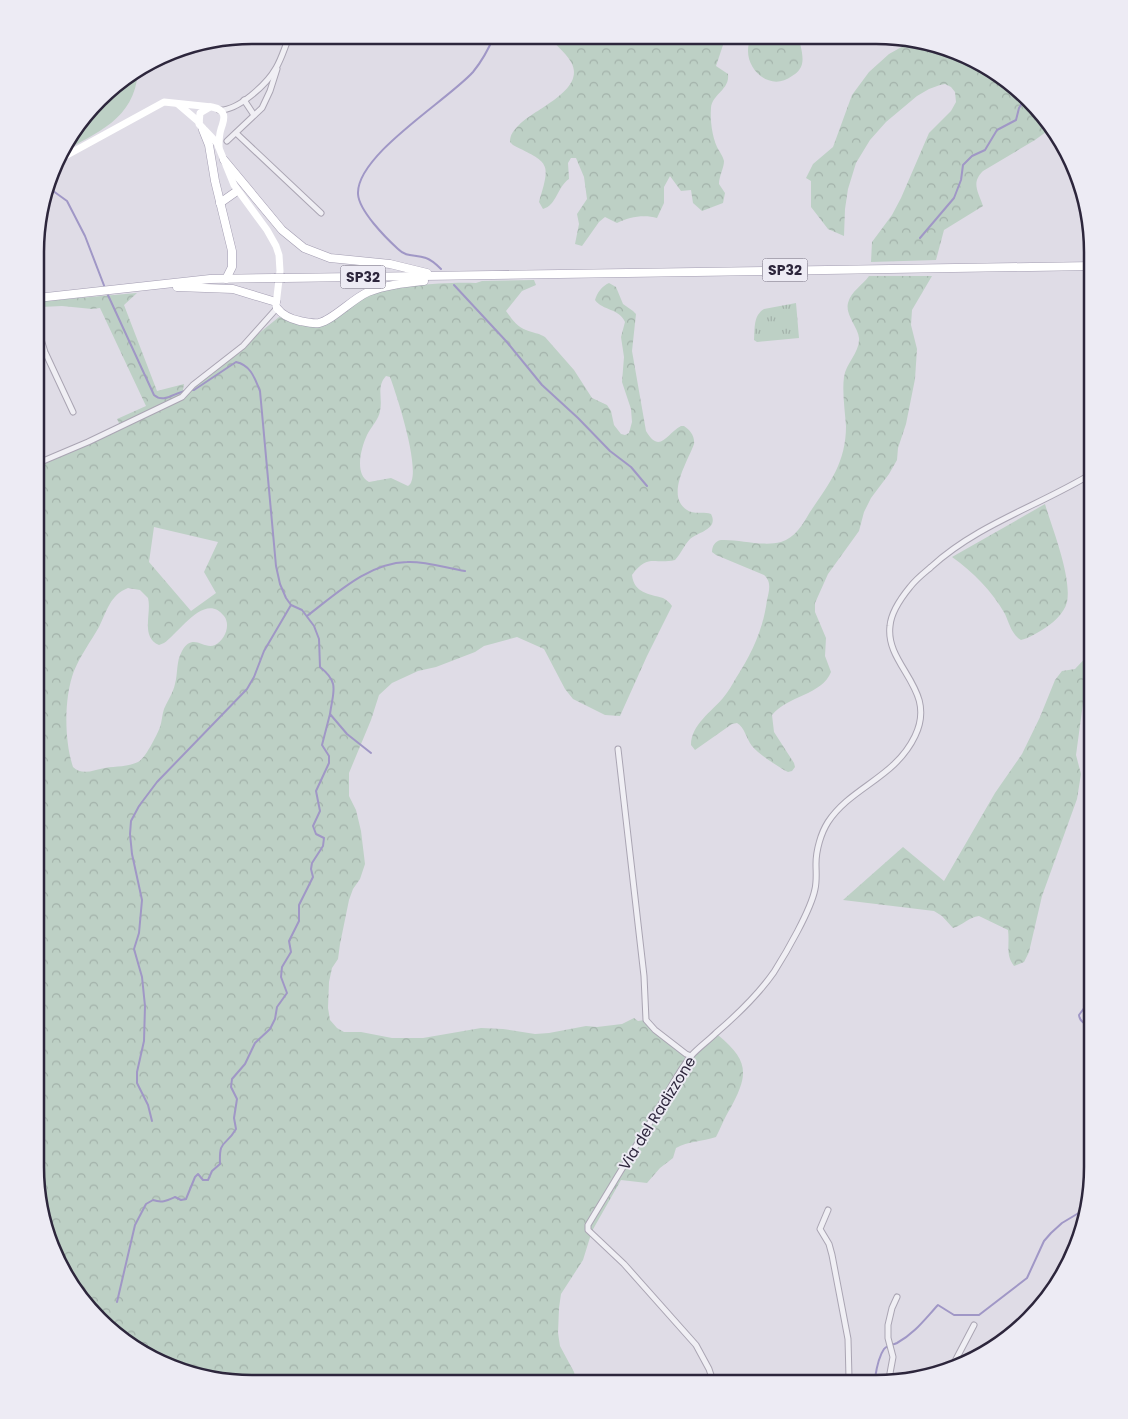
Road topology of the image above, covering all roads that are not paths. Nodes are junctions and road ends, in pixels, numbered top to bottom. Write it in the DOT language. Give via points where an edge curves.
graph roads {
  1 [pos="286,44"];
  2 [pos="278,65"];
  3 [pos="244,100"];
  4 [pos="178,104"];
  5 [pos="210,107"];
  6 [pos="233,107"];
  7 [pos="219,110"];
  8 [pos="254,115"];
  9 [pos="224,120"];
  10 [pos="199,122"];
  11 [pos="221,129"];
  12 [pos="205,131"];
  13 [pos="236,133"];
  14 [pos="227,141"];
  15 [pos="219,147"];
  16 [pos="68,154"];
  17 [pos="224,160"];
  18 [pos="237,191"];
  19 [pos="220,203"];
  20 [pos="321,214"];
  21 [pos="1084,266"];
  22 [pos="477,275"];
  23 [pos="441,276"];
  24 [pos="226,279"];
  25 [pos="123,288"];
  26 [pos="44,297"];
  27 [pos="276,305"];
  28 [pos="44,349"];
  29 [pos="73,412"];
  30 [pos="44,461"];
  31 [pos="1084,478"];
  32 [pos="618,749"];
  33 [pos="691,1056"];
  34 [pos="828,1210"];
  35 [pos="897,1297"];
  36 [pos="974,1325"];
  37 [pos="956,1359"];
  38 [pos="711,1375"];
  39 [pos="849,1375"];
  40 [pos="890,1375"];
  1 -- 2 [label="street"];
  2 -- 3 [label="street" via="265,83"];
  2 -- 8 [label="street" via="262,108"];
  3 -- 6 [label="street"];
  3 -- 8 [label="street"];
  4 -- 5 [label="street"];
  4 -- 10 [label="street"];
  4 -- 16 [label="street" via="164,102 156,105"];
  5 -- 7 [label="street"];
  5 -- 10 [label="street" via="201,112"];
  6 -- 7 [label="street"];
  6 -- 9 [label="street"];
  7 -- 9 [label="street"];
  8 -- 13 [label="street"];
  9 -- 11 [label="street"];
  10 -- 12 [label="street"];
  11 -- 12 [label="street" via="214,133"];
  11 -- 15 [label="street"];
  12 -- 15 [label="street"];
  12 -- 19 [label="main road"];
  13 -- 14 [label="street"];
  13 -- 20 [label="street"];
  15 -- 17 [label="street"];
  17 -- 18 [label="street"];
  17 -- 23 [label="main road" via="282,230 304,248 330,258 390,264"];
  18 -- 19 [label="main road"];
  18 -- 27 [label="street" via="270,233 278,250 280,271"];
  19 -- 24 [label="main road" via="232,254 232,267"];
  21 -- 22 [label="main road, SP32"];
  22 -- 23 [label="main road, SP32"];
  22 -- 27 [label="main road" via="471,279 414,282 380,288 356,298 328,319 317,323 296,320 282,313"];
  23 -- 24 [label="main road, SP32, bridge"];
  24 -- 25 [label="main road, SP32"];
  25 -- 26 [label="main road, SP32"];
  25 -- 27 [label="main road" via="182,286 227,289"];
  27 -- 30 [label="street" via="243,346 193,384 184,395"];
  28 -- 29 [label="street"];
  31 -- 33 [label="street, Via del Radizzone" via="988,526 957,545 912,583 892,616 889,634 897,660 912,681 920,705 916,735 900,760 851,798 827,823 816,857 814,894 783,957 752,999"];
  32 -- 33 [label="street" via="646,1020"];
  33 -- 38 [label="street, Via del Radizzone" via="588,1225 588,1230 624,1264 696,1345"];
  34 -- 39 [label="street" via="820,1229 830,1244 848,1340"];
  35 -- 40 [label="street" via="888,1325 893,1357"];
  36 -- 37 [label="street"];
}
